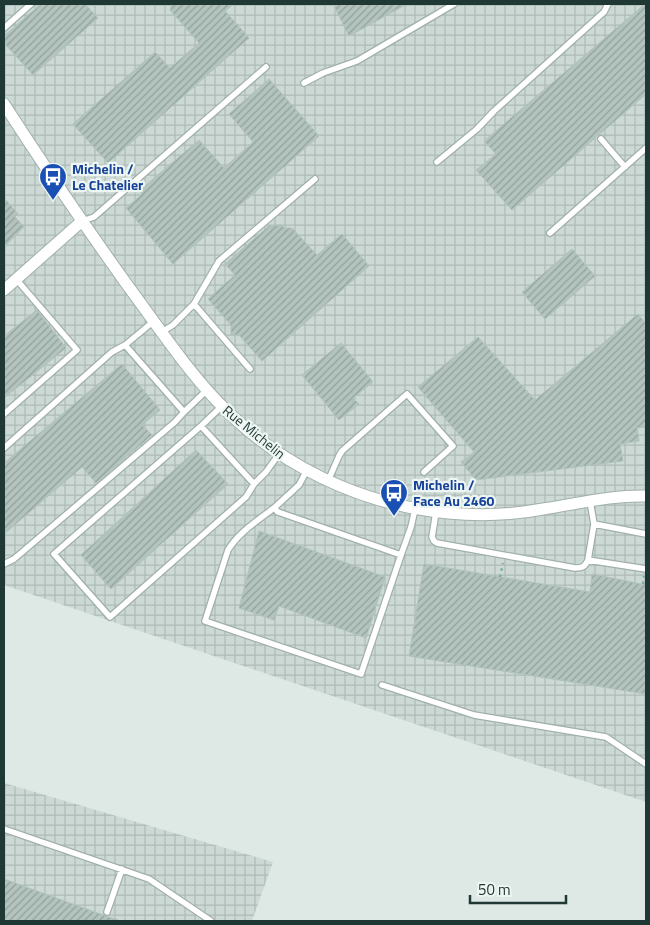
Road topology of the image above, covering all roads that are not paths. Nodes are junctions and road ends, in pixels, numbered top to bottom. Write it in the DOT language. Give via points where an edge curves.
graph roads {
  1 [pos="31,4"];
  2 [pos="454,4"];
  3 [pos="608,4"];
  4 [pos="4,28"];
  5 [pos="266,67"];
  6 [pos="304,83"];
  7 [pos="4,104"];
  8 [pos="600,139"];
  9 [pos="646,148"];
  10 [pos="437,162"];
  11 [pos="625,167"];
  12 [pos="315,179"];
  13 [pos="82,221"];
  14 [pos="550,233"];
  15 [pos="16,279"];
  16 [pos="4,290"];
  17 [pos="194,304"];
  18 [pos="154,321"];
  19 [pos="162,332"];
  20 [pos="125,345"];
  21 [pos="250,369"];
  22 [pos="207,390"];
  23 [pos="222,406"];
  24 [pos="184,412"];
  25 [pos="4,414"];
  26 [pos="201,426"];
  27 [pos="4,448"];
  28 [pos="279,454"];
  29 [pos="307,470"];
  30 [pos="424,472"];
  31 [pos="328,481"];
  32 [pos="254,484"];
  33 [pos="646,496"];
  34 [pos="590,501"];
  35 [pos="274,508"];
  36 [pos="415,509"];
  37 [pos="436,512"];
  38 [pos="594,524"];
  39 [pos="646,534"];
  40 [pos="401,556"];
  41 [pos="588,560"];
  42 [pos="4,564"];
  43 [pos="645,572"];
  44 [pos="382,686"];
  45 [pos="646,764"];
  46 [pos="4,829"];
  47 [pos="122,869"];
  48 [pos="107,912"];
  49 [pos="209,921"];
  1 -- 4 [label="lane"];
  2 -- 6 [label="lane" via="356,61"];
  3 -- 10 [label="lane" via="604,12"];
  5 -- 13 [label="lane" via="94,217"];
  7 -- 13 [label="street, Rue Michelin"];
  8 -- 11 [label="lane"];
  9 -- 11 [label="lane"];
  11 -- 14 [label="lane"];
  12 -- 17 [label="lane" via="219,261"];
  13 -- 15 [label="street"];
  13 -- 18 [label="street, Rue Michelin"];
  15 -- 16 [label="street"];
  15 -- 25 [label="lane" via="77,350"];
  17 -- 19 [label="lane"];
  17 -- 21 [label="lane"];
  18 -- 19 [label="street, Rue Michelin"];
  18 -- 20 [label="lane"];
  19 -- 22 [label="street, Rue Michelin"];
  20 -- 24 [label="lane"];
  20 -- 27 [label="lane" via="112,352"];
  22 -- 23 [label="street, Rue Michelin"];
  22 -- 24 [label="lane"];
  23 -- 26 [label="lane"];
  23 -- 28 [label="street, Rue Michelin"];
  24 -- 42 [label="lane" via="14,559"];
  26 -- 32 [label="lane"];
  26 -- 32 [label="lane" via="54,554 110,617 246,497"];
  28 -- 29 [label="street, Rue Michelin"];
  28 -- 32 [label="lane"];
  29 -- 31 [label="street, Rue Michelin"];
  29 -- 35 [label="lane" via="299,485"];
  30 -- 31 [label="lane" via="453,446 407,394 342,451"];
  31 -- 36 [label="street, Rue Michelin"];
  33 -- 34 [label="street, Rue Michelin"];
  34 -- 37 [label="street, Rue Michelin" via="504,514"];
  34 -- 38 [label="lane"];
  35 -- 40 [label="lane" via="282,514"];
  35 -- 40 [label="lane" via="241,533 231,545 205,621 361,674"];
  36 -- 37 [label="street, Rue Michelin"];
  36 -- 40 [label="lane"];
  37 -- 41 [label="lane" via="432,537 437,543 575,568 582,568"];
  38 -- 39 [label="lane"];
  38 -- 41 [label="lane"];
  41 -- 43 [label="lane"];
  44 -- 45 [label="lane" via="474,715 606,737"];
  46 -- 47 [label="lane"];
  47 -- 48 [label="lane"];
  47 -- 49 [label="lane" via="149,879"];
}
